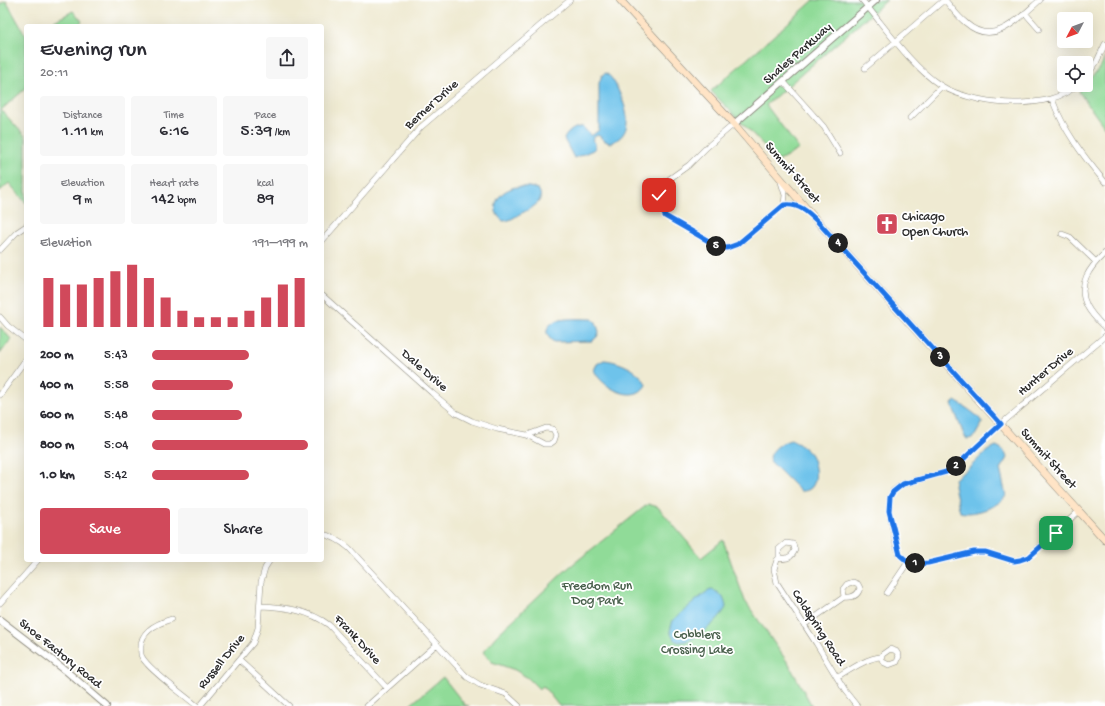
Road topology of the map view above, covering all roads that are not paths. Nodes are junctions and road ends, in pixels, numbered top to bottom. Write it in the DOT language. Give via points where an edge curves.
graph roads {
  1 [pos="570,0"];
  2 [pos="620,0"];
  3 [pos="862,0"];
  4 [pos="876,0"];
  5 [pos="945,0"];
  6 [pos="1040,0"];
  7 [pos="868,7"];
  8 [pos="1025,13"];
  9 [pos="1040,29"];
  10 [pos="896,41"];
  11 [pos="1105,44"];
  12 [pos="1093,67"];
  13 [pos="865,68"];
  14 [pos="783,81"];
  15 [pos="942,86"];
  16 [pos="1067,92"];
  17 [pos="1052,99"];
  18 [pos="910,118"];
  19 [pos="734,124"];
  20 [pos="840,153"];
  21 [pos="777,174"];
  22 [pos="1105,182"];
  23 [pos="784,205"];
  24 [pos="818,222"];
  25 [pos="24,228"];
  26 [pos="1062,234"];
  27 [pos="324,239"];
  28 [pos="0,250"];
  29 [pos="1105,253"];
  30 [pos="1096,262"];
  31 [pos="324,297"];
  32 [pos="0,317"];
  33 [pos="1105,328"];
  34 [pos="1105,336"];
  35 [pos="24,338"];
  36 [pos="24,362"];
  37 [pos="0,395"];
  38 [pos="1001,424"];
  39 [pos="527,435"];
  40 [pos="1079,511"];
  41 [pos="324,534"];
  42 [pos="1105,540"];
  43 [pos="780,558"];
  44 [pos="36,562"];
  45 [pos="269,562"];
  46 [pos="908,562"];
  47 [pos="887,593"];
  48 [pos="844,597"];
  49 [pos="0,603"];
  50 [pos="260,606"];
  51 [pos="172,619"];
  52 [pos="0,620"];
  53 [pos="804,626"];
  54 [pos="437,644"];
  55 [pos="881,656"];
  56 [pos="239,660"];
  57 [pos="837,678"];
  58 [pos="387,688"];
  59 [pos="105,705"];
  60 [pos="197,706"];
  61 [pos="200,706"];
  62 [pos="289,706"];
  63 [pos="367,706"];
  64 [pos="518,706"];
  65 [pos="857,706"];
  1 -- 27 [label="street, Berner Drive" via="421,127"];
  2 -- 19 [label="main road, Summit Street"];
  3 -- 7 [label="street"];
  4 -- 7 [label="street, Shales Parkway"];
  5 -- 8 [label="street" via="975,30 991,33 1006,29"];
  5 -- 10 [label="street"];
  6 -- 8 [label="street"];
  7 -- 10 [label="street"];
  7 -- 14 [label="street, Shales Parkway"];
  8 -- 9 [label="street"];
  10 -- 13 [label="street"];
  10 -- 15 [label="street"];
  11 -- 12 [label="street"];
  14 -- 19 [label="street, Shales Parkway"];
  14 -- 20 [label="street" via="824,127"];
  15 -- 17 [label="street" via="989,101 1022,103"];
  15 -- 18 [label="street"];
  16 -- 17 [label="street"];
  17 -- 22 [label="street" via="1058,116 1074,144"];
  19 -- 21 [label="main road, Summit Street"];
  19 -- 23 [label="street" via="689,165 665,182 659,193 659,204 665,216 719,247 727,248 738,244"];
  21 -- 23 [label="street" via="783,186"];
  21 -- 24 [label="main road, Summit Street"];
  23 -- 24 [label="street" via="800,206"];
  24 -- 38 [label="main road, Summit Street"];
  25 -- 28 [label="street"];
  26 -- 30 [label="street" via="1070,237"];
  29 -- 30 [label="street"];
  30 -- 33 [label="street" via="1084,281 1084,298 1087,306"];
  31 -- 39 [label="street, Dale Drive" via="448,407 472,421"];
  32 -- 35 [label="street"];
  34 -- 38 [label="street, Hunter Drive"];
  36 -- 37 [label="street"];
  38 -- 40 [label="main road, Summit Street"];
  38 -- 46 [label="street, Hunter Drive" via="956,466 946,472 903,484 893,492 889,511 900,555"];
  39 -- 39 [label="street, Dale Drive" via="546,428 553,429 556,435 550,444 544,444"];
  40 -- 42 [label="main road, Summit Street"];
  40 -- 46 [label="street" via="1029,557 1020,560 1014,561 985,552 974,552 928,563"];
  41 -- 54 [label="street" via="349,548"];
  43 -- 53 [label="street, Coldspring Road" via="774,569 776,583"];
  44 -- 49 [label="street"];
  45 -- 50 [label="street, Russell Drive" via="261,582"];
  46 -- 47 [label="street"];
  48 -- 53 [label="street"];
  50 -- 56 [label="street, Russell Drive" via="258,628 253,642"];
  50 -- 58 [label="street, Frank Drive" via="305,611 329,624"];
  51 -- 60 [label="street" via="158,623 145,634 140,644 141,656 148,665"];
  52 -- 59 [label="street, Shoe Factory Road" via="65,670"];
  53 -- 57 [label="street, Coldspring Road"];
  54 -- 58 [label="street"];
  54 -- 64 [label="street" via="468,677 480,685 506,694"];
  55 -- 57 [label="street"];
  56 -- 61 [label="street, Russell Drive"];
  56 -- 62 [label="street"];
  57 -- 65 [label="street, Coldspring Road"];
  58 -- 63 [label="street"];
}
